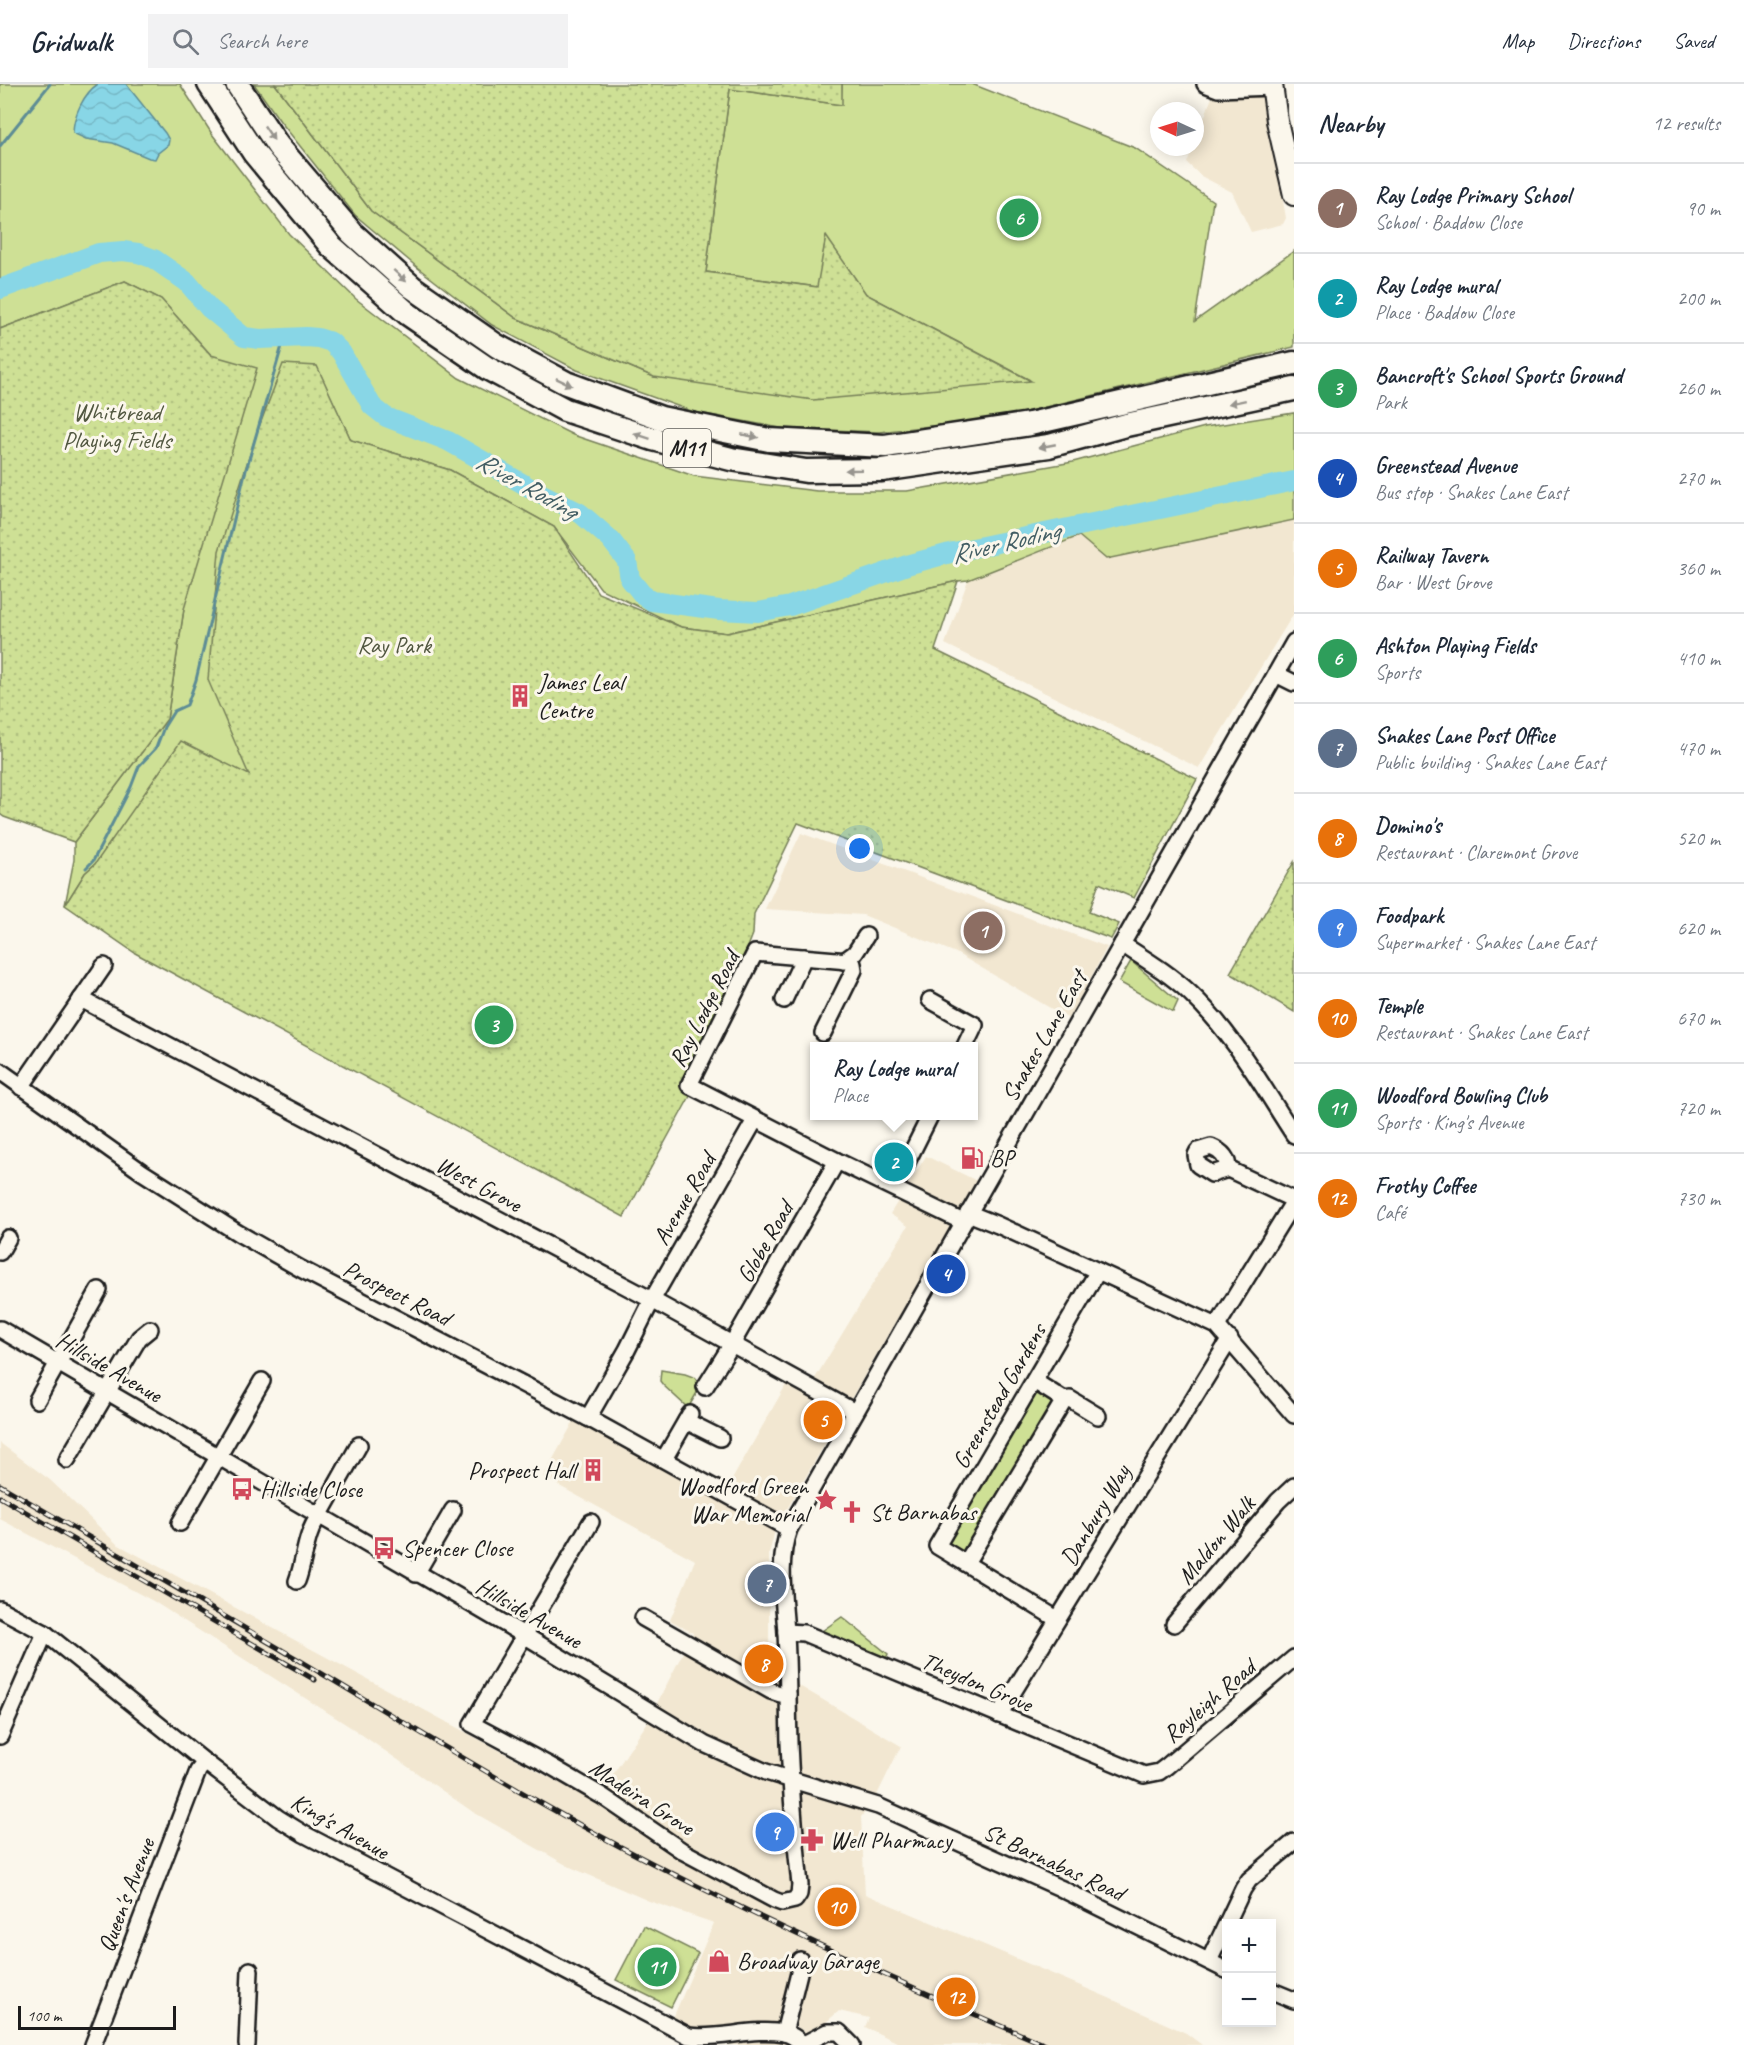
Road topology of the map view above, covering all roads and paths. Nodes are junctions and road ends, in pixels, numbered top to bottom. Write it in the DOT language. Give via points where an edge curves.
graph roads {
  1 [pos="209,84"];
  2 [pos="237,84"];
  3 [pos="1205,84"];
  4 [pos="1274,91"];
  5 [pos="1291,155"];
  6 [pos="1294,195"];
  7 [pos="1294,363"];
  8 [pos="1294,389"];
  9 [pos="1294,642"];
  10 [pos="1276,674"];
  11 [pos="1294,683"];
  12 [pos="866,936"];
  13 [pos="1122,944"];
  14 [pos="804,957"];
  15 [pos="846,961"];
  16 [pos="104,966"];
  17 [pos="81,999"];
  18 [pos="784,1000"];
  19 [pos="930,1000"];
  20 [pos="823,1033"];
  21 [pos="967,1042"];
  22 [pos="0,1071"];
  23 [pos="21,1087"];
  24 [pos="755,1120"];
  25 [pos="928,1120"];
  26 [pos="1294,1135"];
  27 [pos="837,1161"];
  28 [pos="1228,1169"];
  29 [pos="894,1188"];
  30 [pos="1294,1200"];
  31 [pos="966,1218"];
  32 [pos="8,1238"];
  33 [pos="0,1252"];
  34 [pos="1098,1271"];
  35 [pos="99,1290"];
  36 [pos="652,1300"];
  37 [pos="1217,1326"];
  38 [pos="0,1329"];
  39 [pos="150,1329"];
  40 [pos="1230,1339"];
  41 [pos="732,1344"];
  42 [pos="58,1363"];
  43 [pos="262,1381"];
  44 [pos="1034,1381"];
  45 [pos="705,1387"];
  46 [pos="107,1392"];
  47 [pos="37,1400"];
  48 [pos="1064,1400"];
  49 [pos="855,1412"];
  50 [pos="1294,1415"];
  51 [pos="1098,1416"];
  52 [pos="588,1418"];
  53 [pos="720,1438"];
  54 [pos="359,1445"];
  55 [pos="219,1457"];
  56 [pos="664,1459"];
  57 [pos="67,1460"];
  58 [pos="1294,1486"];
  59 [pos="453,1510"];
  60 [pos="319,1516"];
  61 [pos="591,1522"];
  62 [pos="180,1523"];
  63 [pos="789,1529"];
  64 [pos="966,1563"];
  65 [pos="417,1574"];
  66 [pos="297,1581"];
  67 [pos="0,1609"];
  68 [pos="643,1618"];
  69 [pos="1057,1619"];
  70 [pos="1174,1624"];
  71 [pos="786,1632"];
  72 [pos="45,1633"];
  73 [pos="524,1635"];
  74 [pos="1294,1658"];
  75 [pos="788,1694"];
  76 [pos="999,1715"];
  77 [pos="0,1736"];
  78 [pos="205,1762"];
  79 [pos="1150,1774"];
  80 [pos="791,1780"];
  81 [pos="1294,1842"];
  82 [pos="789,1902"];
  83 [pos="800,1960"];
  84 [pos="1209,1961"];
  85 [pos="1222,1968"];
  86 [pos="266,1984"];
  87 [pos="1276,1992"];
  88 [pos="1294,2000"];
  89 [pos="784,2033"];
  90 [pos="686,2041"];
  91 [pos="93,2045"];
  92 [pos="247,2045"];
  93 [pos="804,2045"];
  94 [pos="852,2045"];
  8 -- 1 [label="highway, M11, one-way" via="1126,425 1050,446 882,470 806,471 731,459 653,439 565,410 488,368 408,314 330,245 254,153"];
  2 -- 7 [label="highway, M11, one-way" via="278,146 352,233 412,287 497,346 566,383 661,418 769,440 885,446 1030,424"];
  3 -- 4 [label="street" via="1218,89"];
  4 -- 5 [label="main road"];
  5 -- 6 [label="main road"];
  9 -- 10 [label="street, Snakes Lane East"];
  10 -- 11 [label="street"];
  10 -- 13 [label="street, Snakes Lane East"];
  12 -- 15 [label="street"];
  13 -- 26 [label="street" via="1189,992 1222,1028"];
  13 -- 31 [label="street, Snakes Lane East"];
  14 -- 15 [label="street, Ray Lodge Road"];
  14 -- 18 [label="street"];
  14 -- 24 [label="street, Ray Lodge Road" via="755,953 689,1082 691,1087"];
  15 -- 20 [label="street" via="854,970"];
  16 -- 17 [label="street"];
  17 -- 23 [label="street"];
  17 -- 36 [label="street, West Grove"];
  19 -- 21 [label="street" via="975,1025"];
  22 -- 23 [label="street, Prospect Road"];
  23 -- 52 [label="street, Prospect Road" via="238,1233"];
  24 -- 27 [label="street, Ray Lodge Road"];
  24 -- 36 [label="street, Avenue Road"];
  25 -- 29 [label="street"];
  27 -- 29 [label="street, Ray Lodge Road"];
  27 -- 41 [label="street, Globe Road"];
  28 -- 30 [label="street"];
  29 -- 31 [label="street, Ray Lodge Road"];
  30 -- 37 [label="street"];
  31 -- 34 [label="street, Ray Lodge Road" via="998,1225"];
  31 -- 49 [label="street, Snakes Lane East"];
  32 -- 33 [label="street"];
  34 -- 37 [label="street, Ray Lodge Road"];
  34 -- 44 [label="street, Greenstead Gardens"];
  35 -- 42 [label="street"];
  36 -- 41 [label="street, West Grove"];
  36 -- 52 [label="street, Avenue Road"];
  37 -- 40 [label="street"];
  38 -- 42 [label="street, Hillside Avenue"];
  39 -- 46 [label="street" via="139,1338"];
  40 -- 50 [label="street"];
  40 -- 69 [label="street, Danbury Way"];
  41 -- 45 [label="street, Globe Road"];
  41 -- 49 [label="street, West Grove"];
  42 -- 46 [label="street, Hillside Avenue"];
  42 -- 47 [label="street"];
  43 -- 55 [label="street"];
  44 -- 48 [label="street"];
  44 -- 64 [label="street, Greenstead Gardens" via="938,1544"];
  46 -- 55 [label="street, Hillside Avenue"];
  46 -- 57 [label="street"];
  48 -- 51 [label="street"];
  48 -- 64 [label="street"];
  49 -- 63 [label="street, Snakes Lane East"];
  52 -- 56 [label="street, Prospect Road"];
  53 -- 56 [label="street" via="688,1417"];
  54 -- 60 [label="street"];
  55 -- 60 [label="street, Hillside Avenue"];
  55 -- 62 [label="street"];
  56 -- 63 [label="street, Prospect Road"];
  58 -- 70 [label="street, Maldon Walk"];
  59 -- 65 [label="street"];
  60 -- 65 [label="street, Hillside Avenue"];
  60 -- 66 [label="street" via="311,1526"];
  61 -- 73 [label="street, Madeira Grove"];
  63 -- 71 [label="street, Snakes Lane East" via="784,1542 782,1593"];
  64 -- 69 [label="street, Greenstead Gardens"];
  65 -- 73 [label="street, Hillside Avenue"];
  67 -- 72 [label="street, King's Avenue"];
  68 -- 75 [label="street" via="771,1691"];
  69 -- 76 [label="street, Danbury Way"];
  71 -- 75 [label="street, Snakes Lane East"];
  71 -- 76 [label="street, Theydon Grove" via="804,1633"];
  72 -- 77 [label="street"];
  72 -- 78 [label="street, King's Avenue"];
  73 -- 80 [label="street, Hillside Avenue" via="704,1744 758,1770"];
  73 -- 82 [label="street, Madeira Grove" via="467,1722 602,1796 684,1852 774,1900"];
  74 -- 79 [label="street, Rayleigh Road" via="1167,1766"];
  75 -- 80 [label="street, Snakes Lane East"];
  76 -- 79 [label="street, Theydon Grove" via="1137,1773"];
  78 -- 90 [label="street, King's Avenue" via="304,1834"];
  78 -- 91 [label="street, Queen's Avenue" via="198,1771"];
  80 -- 82 [label="street, Snakes Lane East" via="800,1885 799,1894"];
  80 -- 84 [label="street, St Barnabas Road" via="888,1811 1060,1888"];
  81 -- 84 [label="street" via="1249,1880"];
  83 -- 89 [label="street"];
  84 -- 85 [label="street, St Barnabas Road"];
  86 -- 92 [label="street" via="250,1977"];
  87 -- 88 [label="street"];
  89 -- 90 [label="street"];
  89 -- 93 [label="street"];
  93 -- 94 [label="street" via="828,2032 839,2032"];
}
